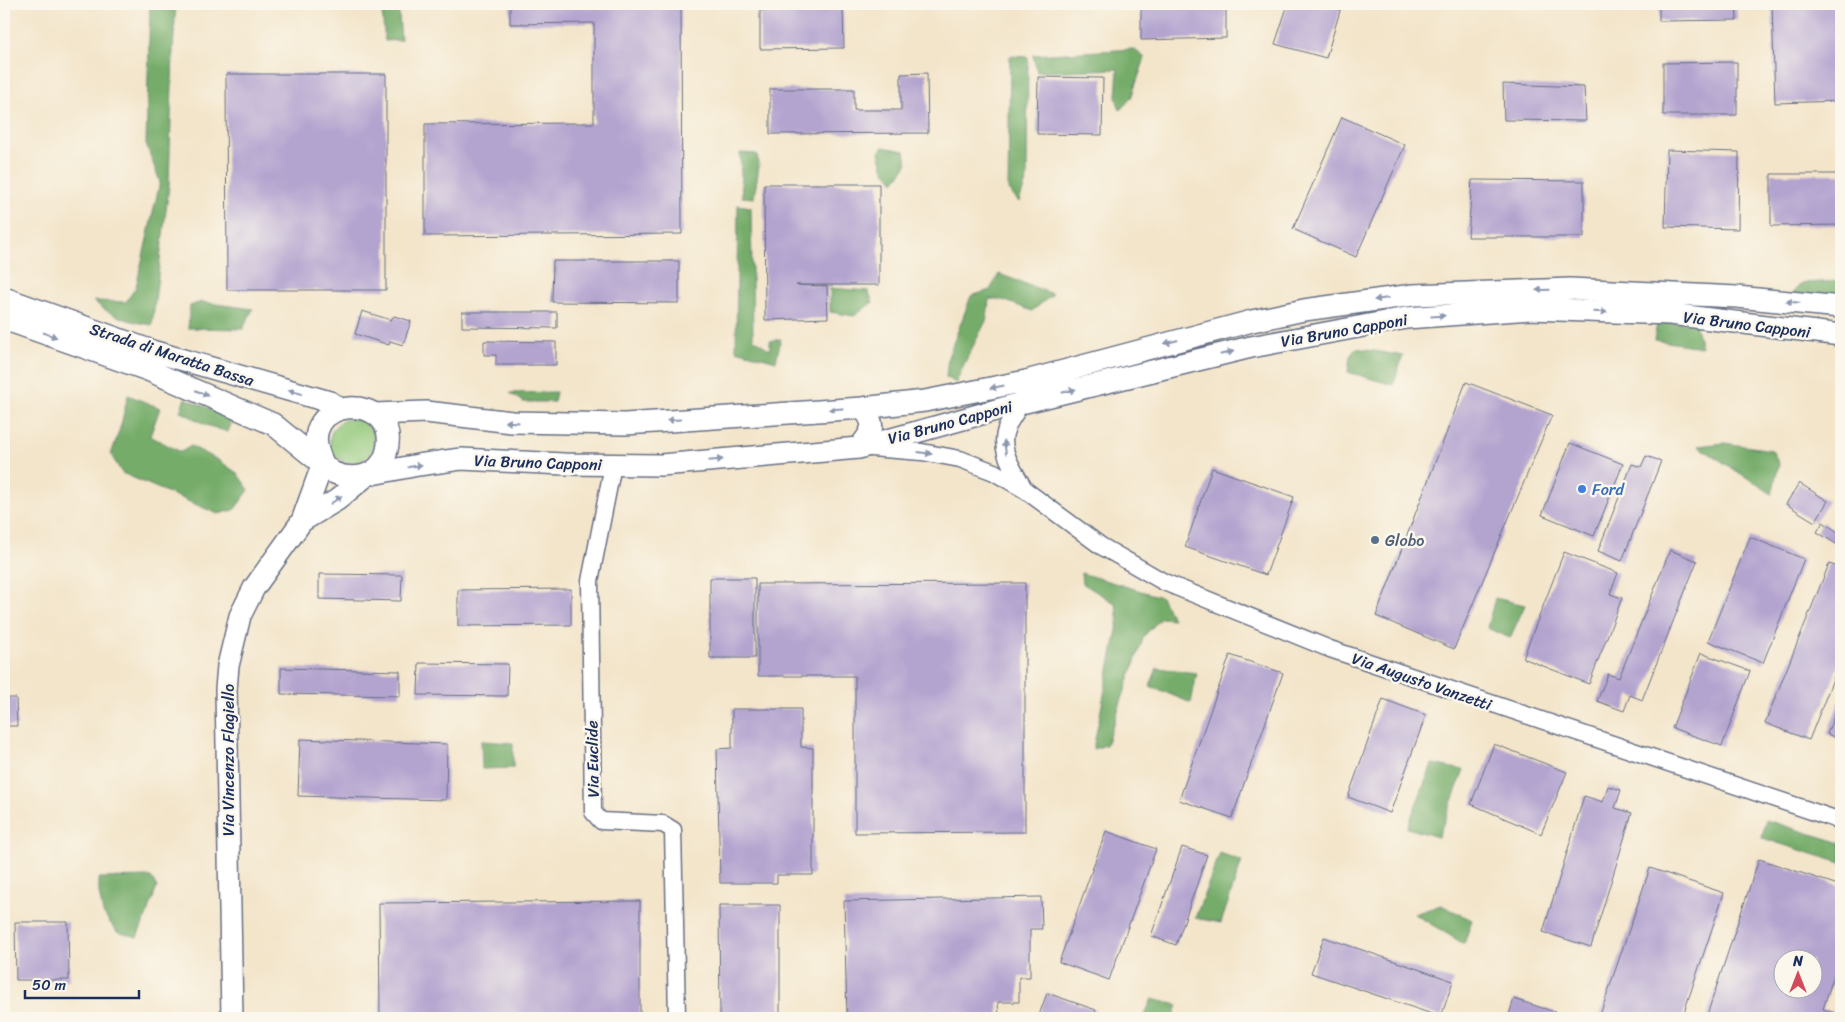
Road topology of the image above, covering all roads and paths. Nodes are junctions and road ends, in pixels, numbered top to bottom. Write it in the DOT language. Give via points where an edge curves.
graph roads {
  1 [pos="4,298"];
  2 [pos="1841,307"];
  3 [pos="4,319"];
  4 [pos="1841,335"];
  5 [pos="1021,403"];
  6 [pos="862,408"];
  7 [pos="340,409"];
  8 [pos="375,414"];
  9 [pos="859,448"];
  10 [pos="323,463"];
  11 [pos="612,464"];
  12 [pos="367,475"];
  13 [pos="1026,490"];
  14 [pos="302,521"];
  15 [pos="1841,821"];
  16 [pos="232,1018"];
  17 [pos="677,1018"];
  7 -- 1 [label="main road, Strada di Maratta Bassa, one-way" via="330,402 152,351"];
  2 -- 6 [label="main road, Via Bruno Capponi, one-way" via="1737,297 1570,289 1414,295 1304,310 1026,381 925,401"];
  3 -- 10 [label="main road, Strada di Maratta Bassa, one-way" via="148,370 273,424"];
  5 -- 4 [label="main road, Via Bruno Capponi, one-way" via="1251,347 1406,318 1531,309 1670,314"];
  5 -- 9 [label="main road, Via Bruno Capponi"];
  13 -- 5 [label="street, Via Augusto Vanzetti, one-way" via="1006,454 1003,441"];
  6 -- 8 [label="main road, Via Bruno Capponi, one-way" via="625,424 512,422 426,412"];
  6 -- 9 [label="main road, Via Bruno Capponi" via="870,416 872,427"];
  7 -- 8 [label="main road" via="357,407"];
  7 -- 10 [label="main road" via="330,414 318,432 318,454"];
  8 -- 12 [label="main road" via="387,434 388,447 377,468"];
  11 -- 9 [label="main road, Via Bruno Capponi, one-way" via="661,465"];
  9 -- 13 [label="street, Via Augusto Vanzetti, one-way" via="922,452 960,459 994,472"];
  10 -- 12 [label="main road" via="343,477"];
  10 -- 14 [label="main road, Via Vincenzo Flagiello"];
  12 -- 11 [label="main road, Via Bruno Capponi, one-way" via="461,459"];
  11 -- 17 [label="street, Via Euclide" via="590,581 593,812 601,821 663,824 673,830"];
  14 -- 12 [label="main road, Via Vincenzo Flagiello, one-way" via="337,500"];
  13 -- 15 [label="street, Via Augusto Vanzetti" via="1102,546 1164,582 1376,666"];
  14 -- 16 [label="main road, Via Vincenzo Flagiello" via="254,588 240,616 228,666"];
}
